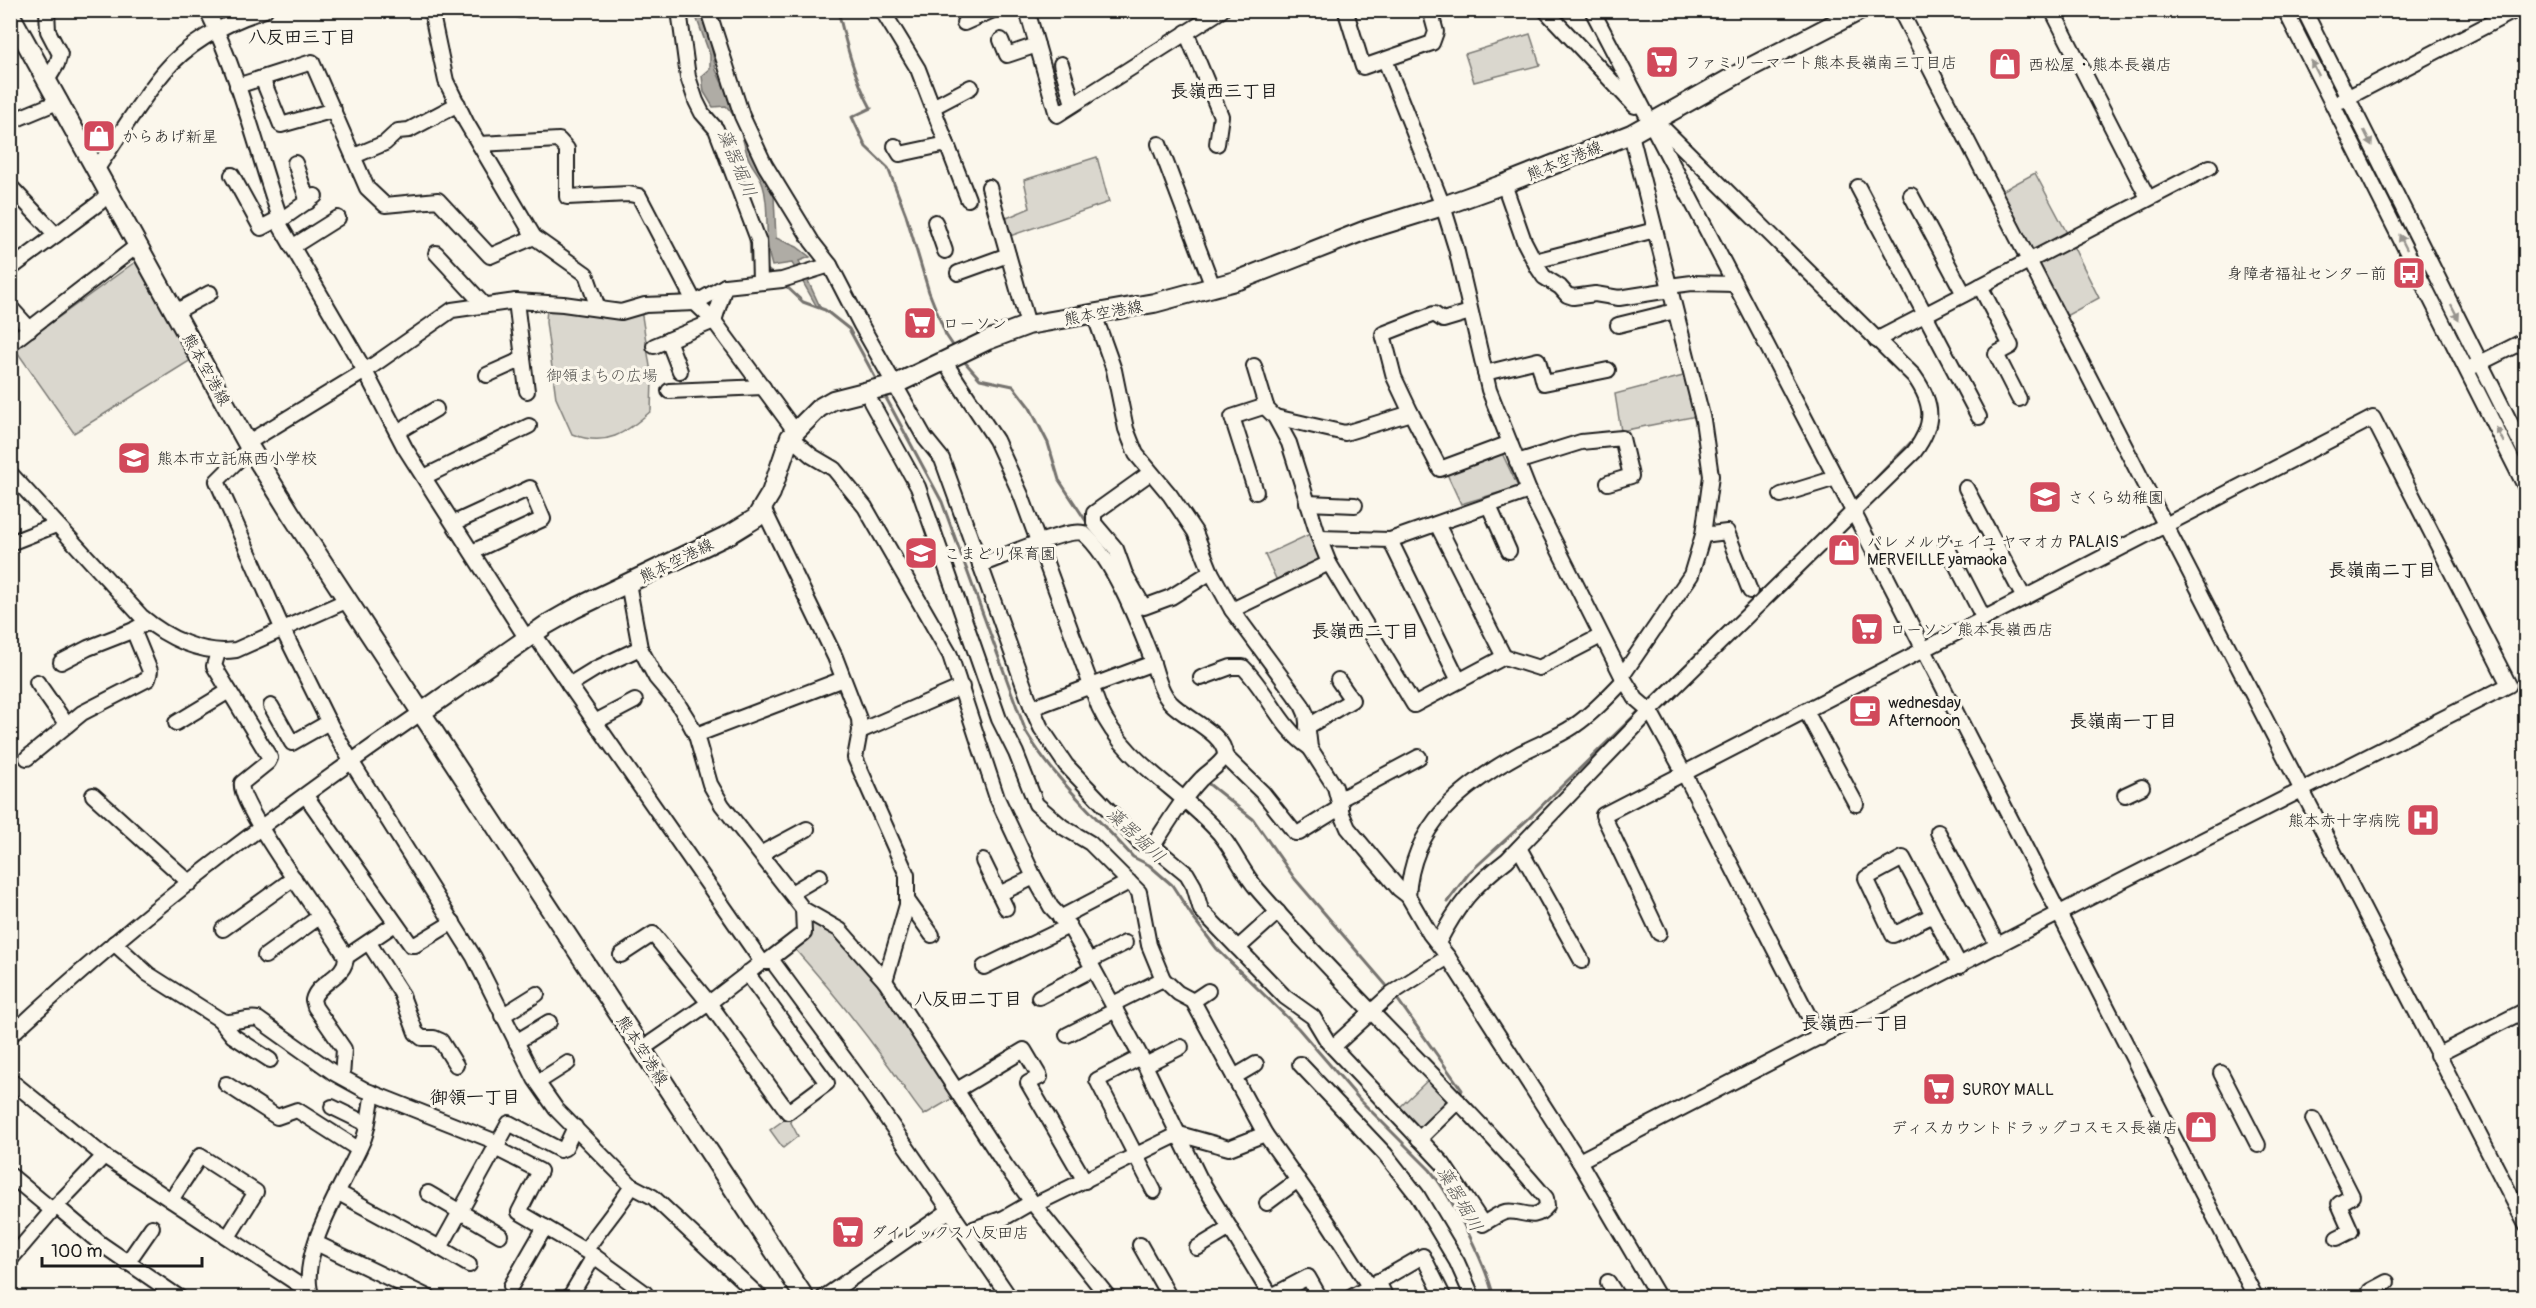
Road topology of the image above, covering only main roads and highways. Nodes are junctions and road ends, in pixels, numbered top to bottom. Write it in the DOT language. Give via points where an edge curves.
graph roads {
  1 [pos="1861,10"];
  2 [pos="10,14"];
  3 [pos="422,712"];
  4 [pos="805,1298"];
  1 -- 3 [label="main road, 熊本空港線" via="1630,134 1504,184 1366,230 1239,280 1154,303 1028,326 896,384 833,400 793,434 771,493 756,518 574,609"];
  2 -- 3 [label="main road, 熊本空港線" via="249,445"];
  3 -- 4 [label="main road, 熊本空港線"];
}
